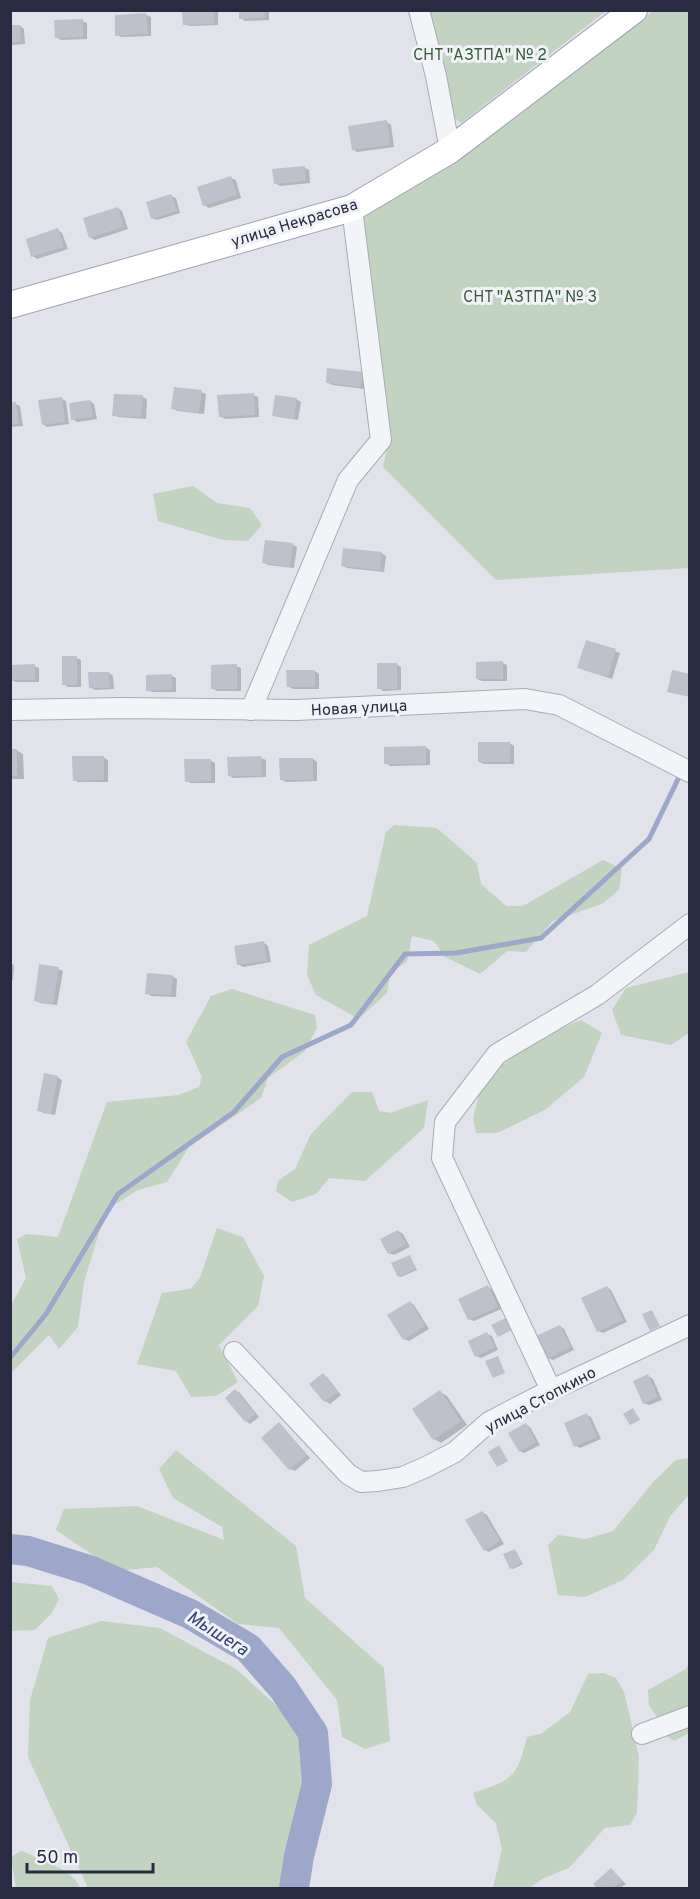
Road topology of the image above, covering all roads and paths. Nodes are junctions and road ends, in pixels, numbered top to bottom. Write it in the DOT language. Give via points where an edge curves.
graph roads {
  1 [pos="419,10"];
  2 [pos="634,10"];
  3 [pos="450,150"];
  4 [pos="352,208"];
  5 [pos="10,304"];
  6 [pos="10,710"];
  7 [pos="251,710"];
  8 [pos="690,772"];
  9 [pos="690,924"];
  10 [pos="690,1324"];
  11 [pos="234,1352"];
  12 [pos="551,1390"];
  13 [pos="690,1716"];
  14 [pos="642,1734"];
  1 -- 3 [label="street"];
  2 -- 3 [label="main road, улица Некрасова"];
  3 -- 4 [label="main road, улица Некрасова"];
  4 -- 5 [label="main road, улица Некрасова"];
  4 -- 7 [label="street" via="381,440 348,480"];
  6 -- 7 [label="street, Новая улица"];
  7 -- 8 [label="street, Новая улица" via="525,699 559,705"];
  9 -- 12 [label="street" via="597,995 497,1054 445,1122 442,1158"];
  10 -- 12 [label="street, улица Стопкино"];
  11 -- 12 [label="street, улица Стопкино" via="348,1474 361,1482 403,1478 426,1467 455,1452 489,1422"];
  13 -- 14 [label="street"];
}
